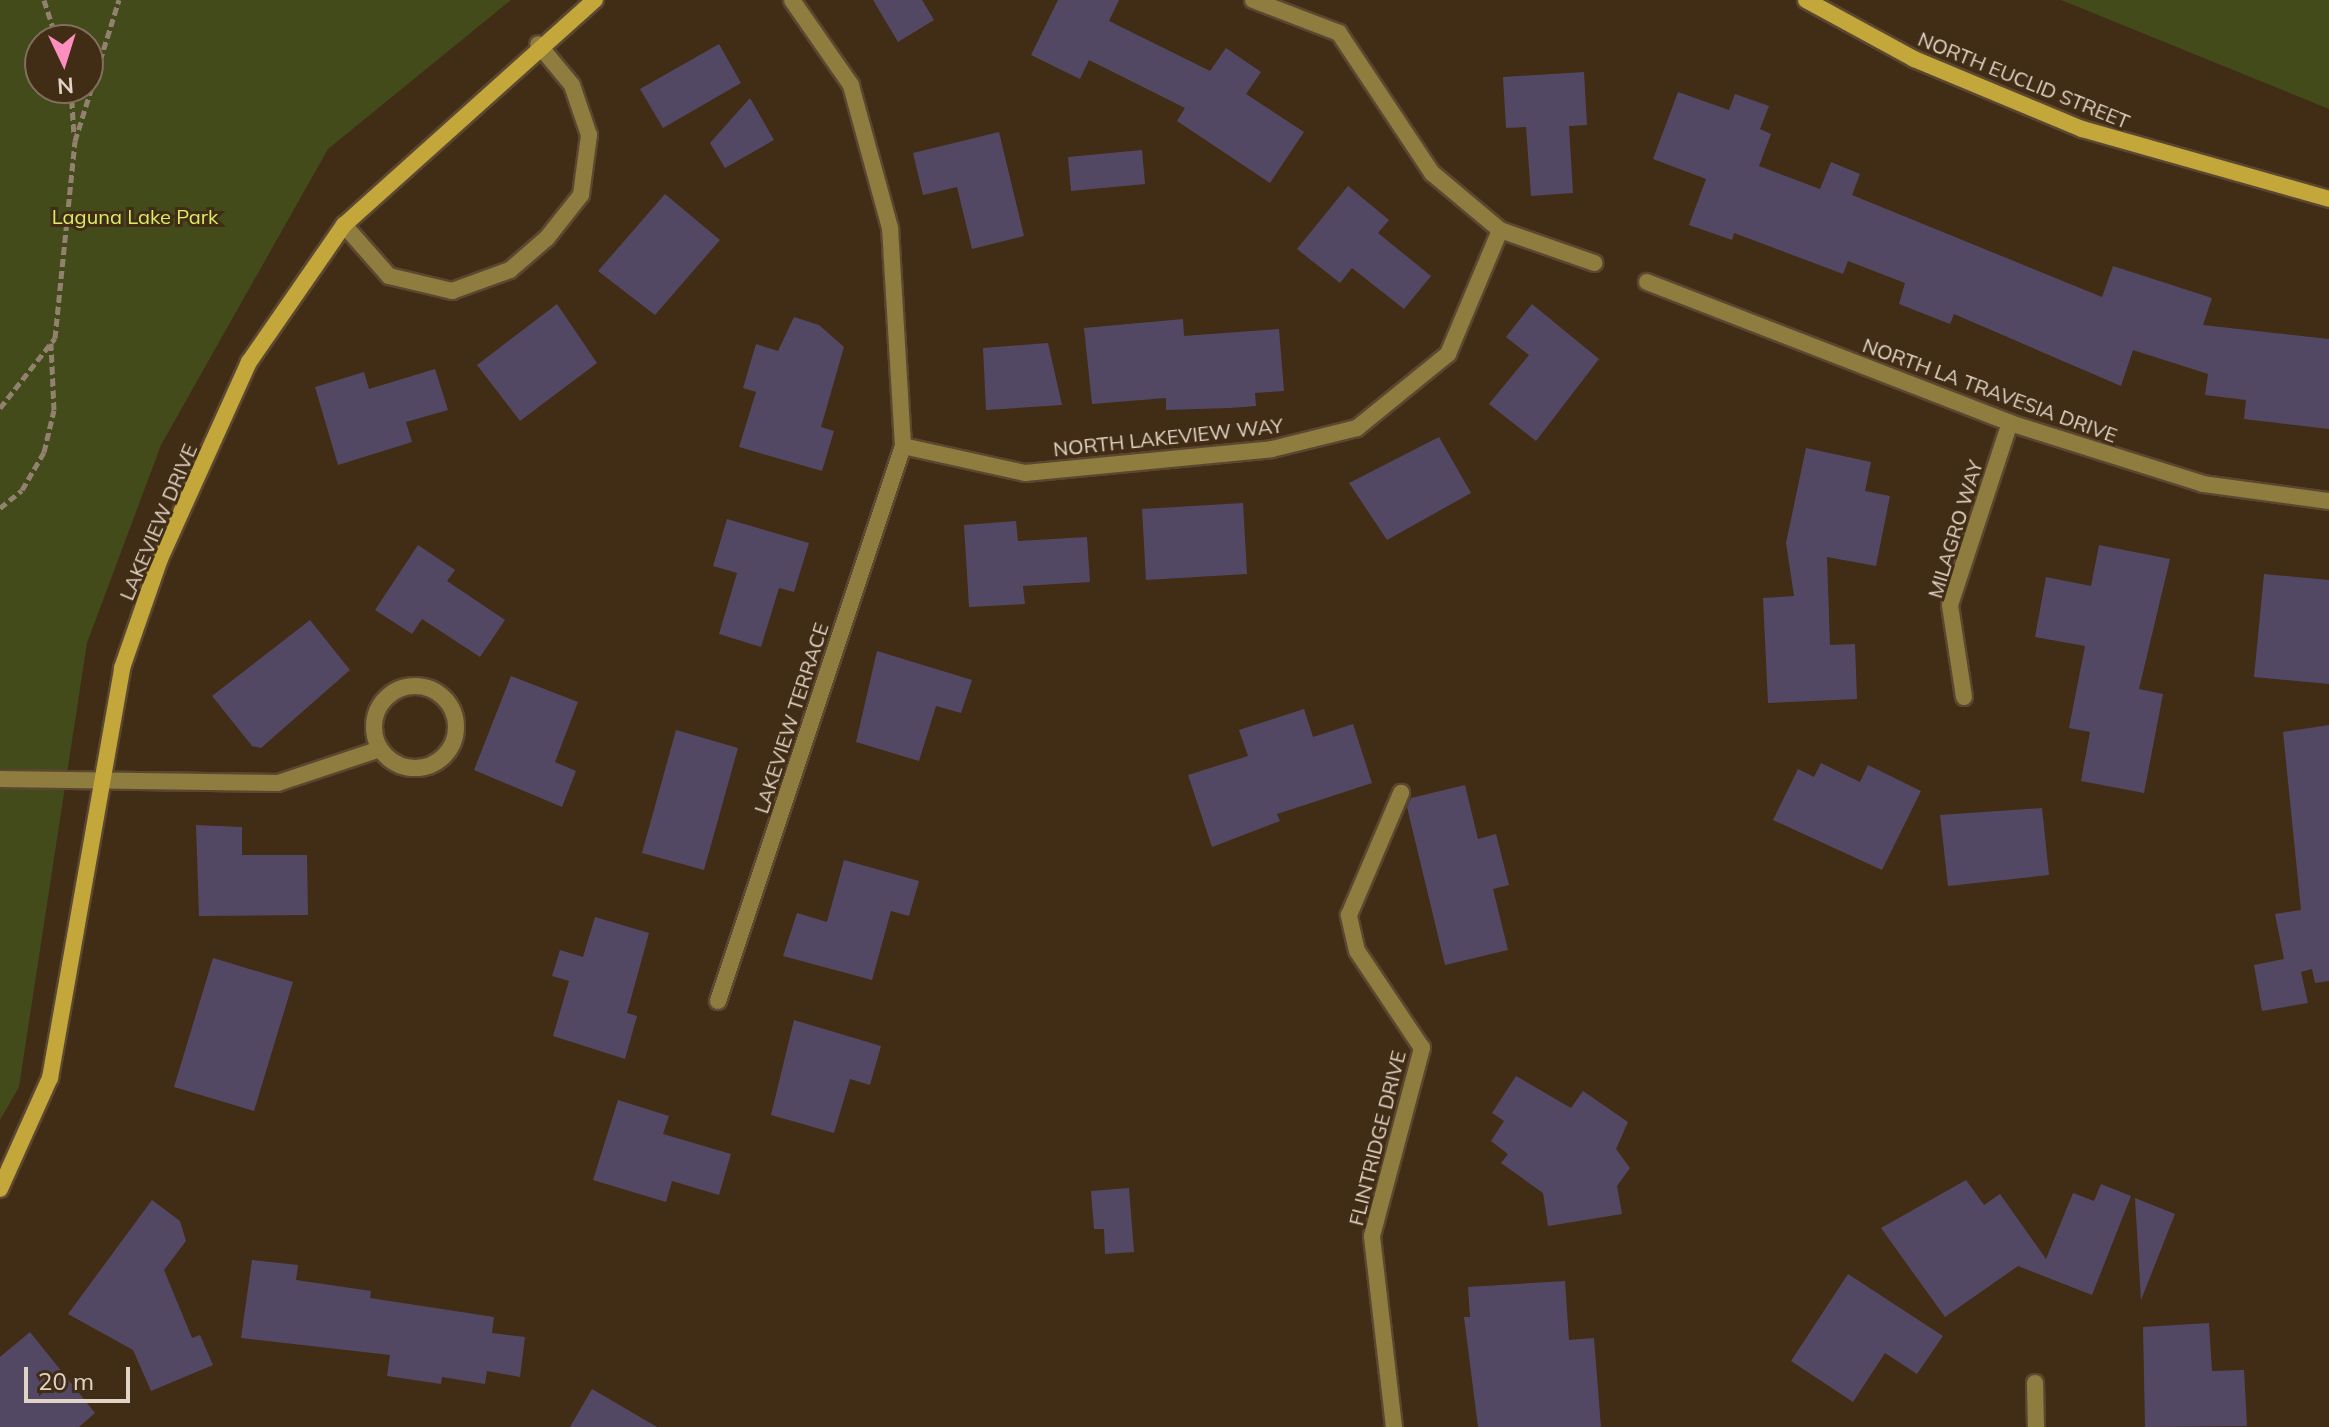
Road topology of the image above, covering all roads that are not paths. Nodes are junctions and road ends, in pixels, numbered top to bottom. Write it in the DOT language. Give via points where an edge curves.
graph roads {
  1 [pos="595,0"];
  2 [pos="792,0"];
  3 [pos="1253,0"];
  4 [pos="1806,0"];
  5 [pos="538,44"];
  6 [pos="2329,199"];
  7 [pos="344,225"];
  8 [pos="1500,230"];
  9 [pos="1594,263"];
  10 [pos="1647,282"];
  11 [pos="2010,423"];
  12 [pos="903,446"];
  13 [pos="2329,501"];
  14 [pos="1964,697"];
  15 [pos="380,749"];
  16 [pos="102,777"];
  17 [pos="0,779"];
  18 [pos="1401,793"];
  19 [pos="718,1001"];
  20 [pos="0,1189"];
  21 [pos="2035,1383"];
  22 [pos="1394,1427"];
  23 [pos="2036,1427"];
  1 -- 5 [label="street, LAKEVIEW DRIVE"];
  2 -- 12 [label="street" via="851,85 890,228"];
  3 -- 8 [label="street" via="1339,33 1432,173"];
  4 -- 6 [label="street, NORTH EUCLID STREET" via="1914,59 2082,129"];
  5 -- 7 [label="street, LAKEVIEW DRIVE"];
  5 -- 7 [label="street" via="572,85 589,135 581,195 547,238 510,270 452,291 389,276"];
  7 -- 16 [label="street, LAKEVIEW DRIVE" via="249,362 160,559 122,668"];
  8 -- 9 [label="street"];
  8 -- 12 [label="street, NORTH LAKEVIEW WAY" via="1448,354 1357,428 1272,449 1025,473"];
  10 -- 11 [label="street, NORTH LA TRAVESIA DRIVE"];
  11 -- 13 [label="street, NORTH LA TRAVESIA DRIVE" via="2203,484"];
  11 -- 14 [label="street, MILAGRO WAY" via="1950,605"];
  12 -- 19 [label="street, LAKEVIEW TERRACE"];
  15 -- 15 [label="street" via="413,768 437,761 456,728 449,704 426,687 398,689 377,708"];
  15 -- 16 [label="street" via="278,783"];
  16 -- 17 [label="street"];
  16 -- 20 [label="street, LAKEVIEW DRIVE" via="50,1078"];
  18 -- 22 [label="street, FLINTRIDGE DRIVE" via="1349,915 1357,951 1422,1048 1372,1236"];
  21 -- 23 [label="street"];
}
